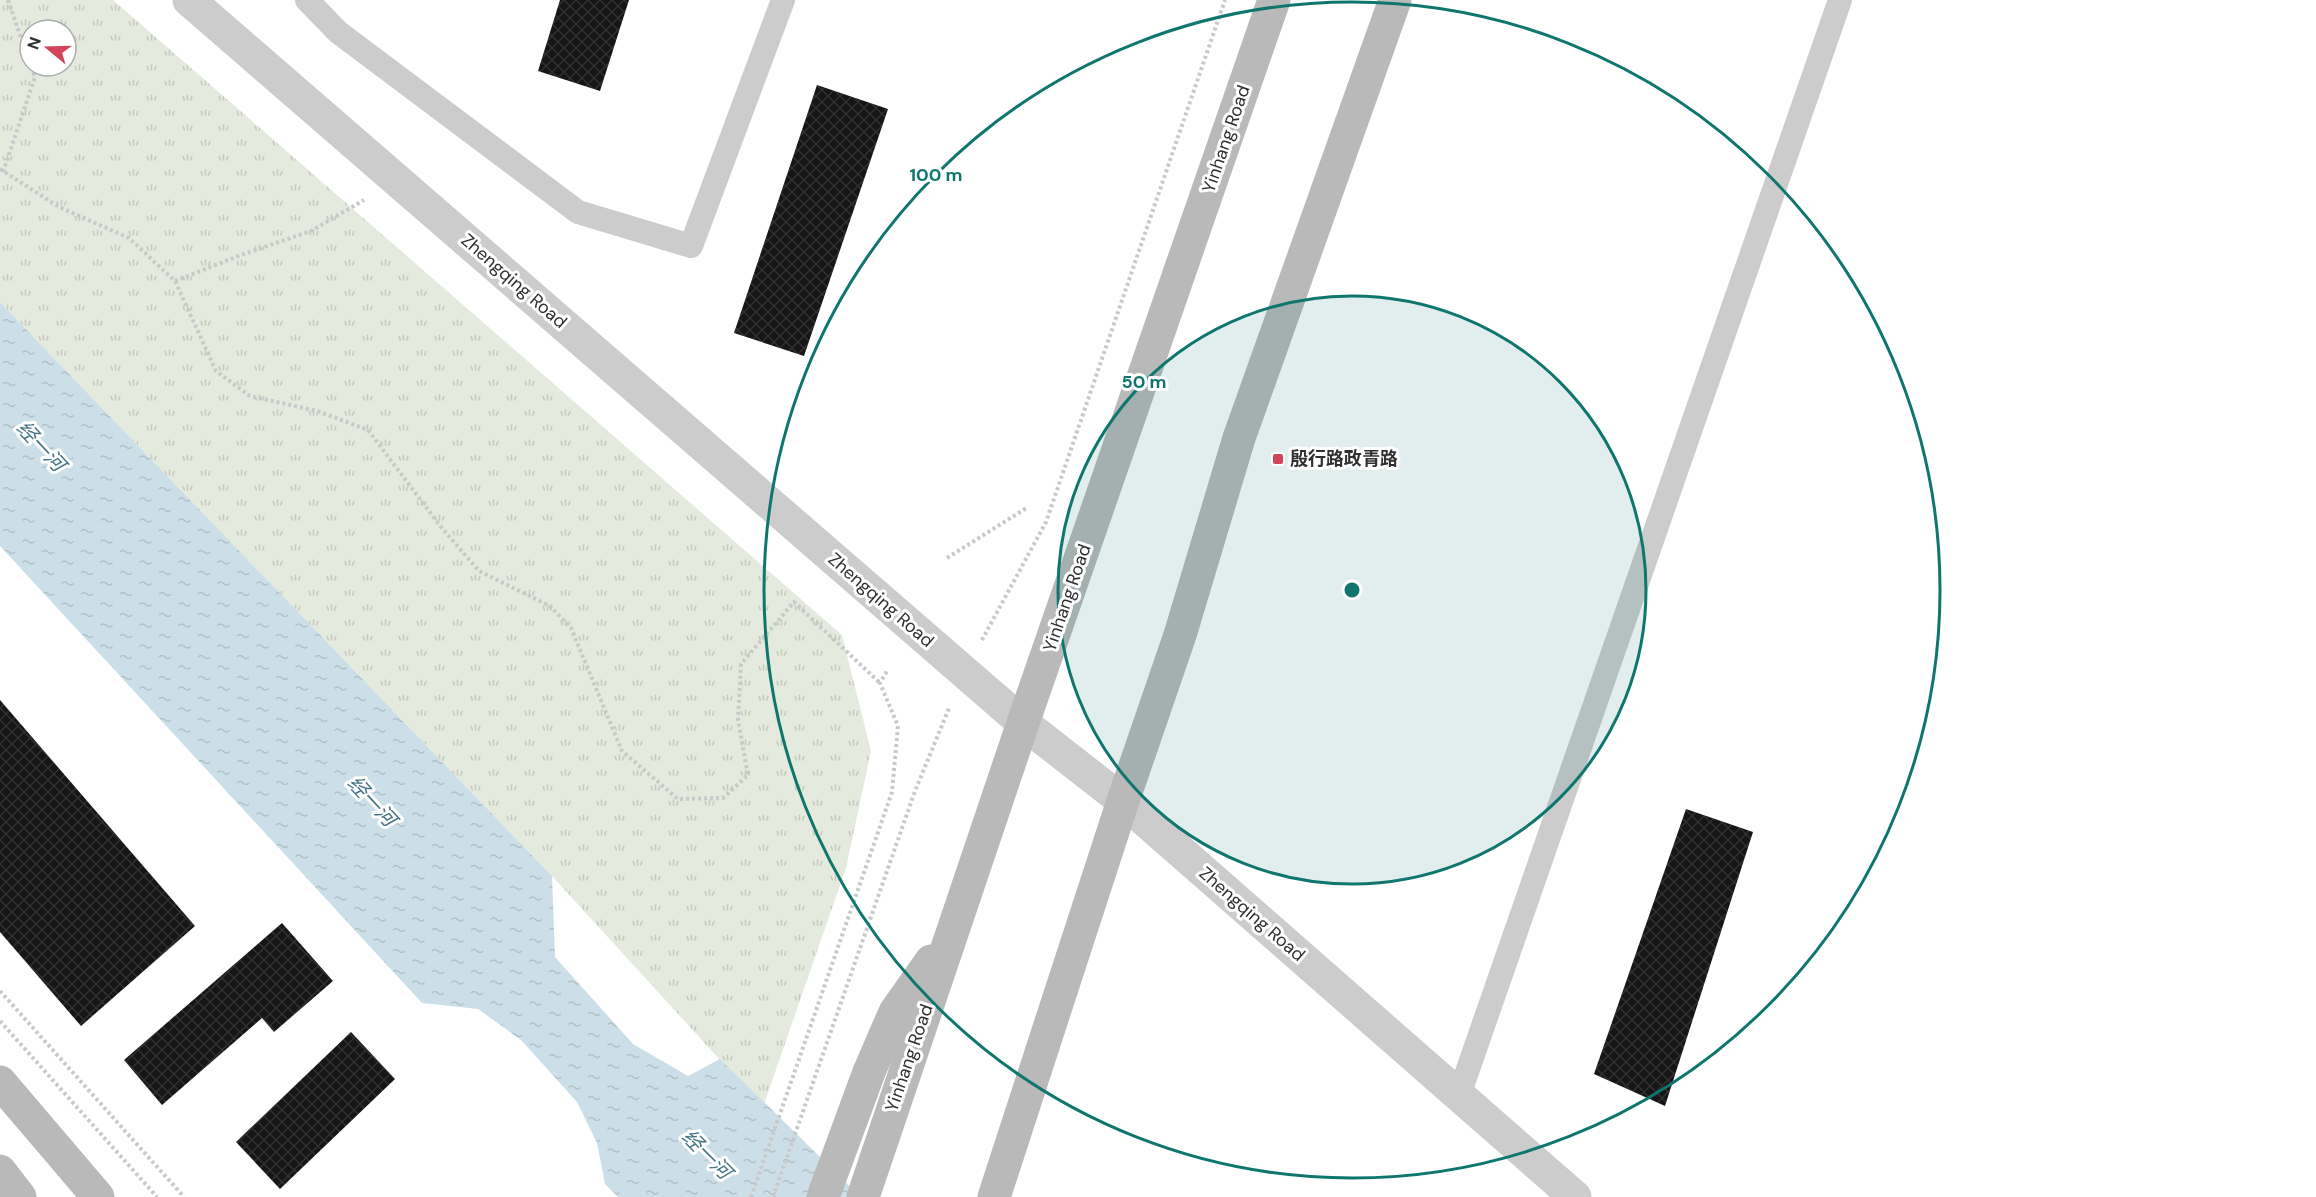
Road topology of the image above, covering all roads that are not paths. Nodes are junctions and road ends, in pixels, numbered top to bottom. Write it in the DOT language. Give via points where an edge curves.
graph roads {
  1 [pos="189,0"];
  2 [pos="307,0"];
  3 [pos="783,0"];
  4 [pos="1274,0"];
  5 [pos="1395,0"];
  6 [pos="1840,0"];
  7 [pos="1023,723"];
  8 [pos="1123,801"];
  9 [pos="953,931"];
  10 [pos="0,1082"];
  11 [pos="1459,1095"];
  12 [pos="0,1171"];
  13 [pos="21,1197"];
  14 [pos="98,1197"];
  15 [pos="823,1197"];
  16 [pos="863,1197"];
  17 [pos="994,1197"];
  18 [pos="1575,1197"];
  1 -- 7 [label="street, Zhengqing Road"];
  2 -- 3 [label="lane" via="338,32 578,212 691,246"];
  4 -- 7 [label="main road, Yinhang Road"];
  5 -- 8 [label="main road" via="1239,438 1180,635"];
  6 -- 11 [label="lane"];
  7 -- 8 [label="street, Zhengqing Road"];
  7 -- 9 [label="main road, Yinhang Road"];
  8 -- 11 [label="street, Zhengqing Road"];
  8 -- 17 [label="main road"];
  9 -- 15 [label="main road" via="895,1012"];
  9 -- 16 [label="main road, Yinhang Road"];
  10 -- 14 [label="main road"];
  11 -- 18 [label="street, Zhengqing Road"];
  12 -- 13 [label="main road"];
}
